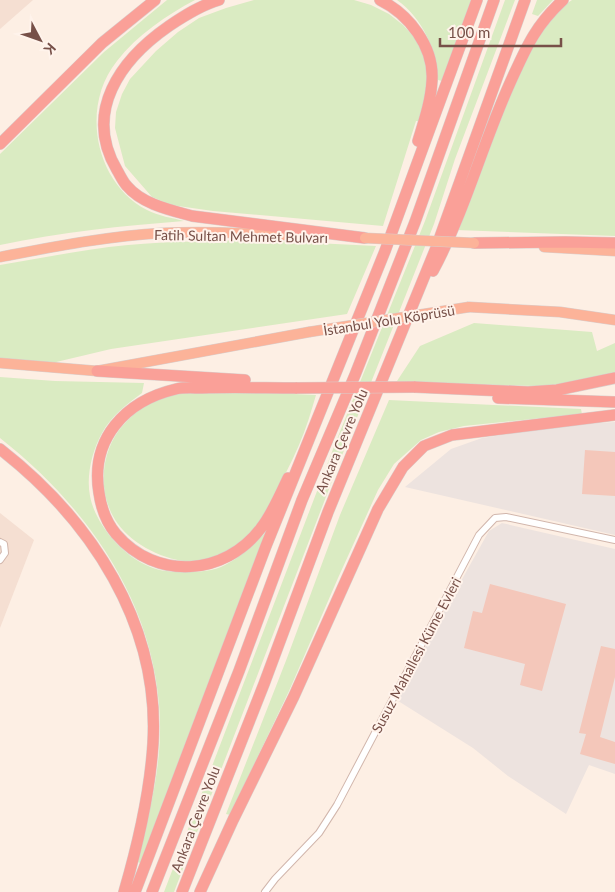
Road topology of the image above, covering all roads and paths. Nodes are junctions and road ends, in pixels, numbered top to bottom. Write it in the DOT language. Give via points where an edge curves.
graph roads {
  1 [pos="155,0"];
  2 [pos="219,0"];
  3 [pos="380,0"];
  4 [pos="478,0"];
  5 [pos="494,0"];
  6 [pos="525,0"];
  7 [pos="563,0"];
  8 [pos="0,144"];
  9 [pos="365,238"];
  10 [pos="474,243"];
  11 [pos="615,243"];
  12 [pos="385,251"];
  13 [pos="615,251"];
  14 [pos="0,257"];
  15 [pos="615,320"];
  16 [pos="404,325"];
  17 [pos="351,338"];
  18 [pos="0,363"];
  19 [pos="97,371"];
  20 [pos="615,378"];
  21 [pos="297,385"];
  22 [pos="414,390"];
  23 [pos="615,402"];
  24 [pos="615,416"];
  25 [pos="0,449"];
  26 [pos="615,540"];
  27 [pos="0,542"];
  28 [pos="0,560"];
  29 [pos="124,892"];
  30 [pos="136,892"];
  31 [pos="152,892"];
  32 [pos="182,892"];
  33 [pos="200,892"];
  34 [pos="265,892"];
  1 -- 8 [label="highway" via="102,43"];
  2 -- 9 [label="highway" via="159,33 127,63 115,80 107,98 104,119 105,143 118,173 127,187 140,197 192,216"];
  3 -- 12 [label="highway" via="406,18 416,30 429,58 432,79 419,140"];
  4 -- 12 [label="highway"];
  5 -- 31 [label="highway, Ankara Çevre Yolu" via="415,222 302,500"];
  6 -- 16 [label="highway, Ankara Çevre Yolu" via="436,248"];
  7 -- 16 [label="highway" via="547,15 529,42 484,144 446,247"];
  9 -- 10 [label="highway, bridge"];
  9 -- 14 [label="highway, Fatih Sultan Mehmet Bulvarı" via="161,233"];
  10 -- 11 [label="highway"];
  10 -- 13 [label="highway"];
  12 -- 17 [label="highway"];
  15 -- 19 [label="highway, İstanbul Yolu Köprüsü, bridge" via="560,312 469,308 308,332"];
  16 -- 32 [label="highway, Ankara Çevre Yolu" via="328,512"];
  17 -- 21 [label="highway" via="277,500 261,528 242,547 208,565 175,566 140,553 117,534 100,505 97,472 104,442 122,417 146,399 178,388"];
  17 -- 30 [label="highway" via="266,546"];
  18 -- 19 [label="highway"];
  19 -- 21 [label="highway"];
  20 -- 22 [label="highway" via="557,390 528,392"];
  21 -- 22 [label="highway, bridge"];
  22 -- 23 [label="highway" via="529,400"];
  24 -- 33 [label="highway" via="452,435 424,446 403,467 378,509 294,696"];
  25 -- 29 [label="highway" via="54,498 97,550 110,569 140,640 150,689 153,743 138,841"];
  26 -- 34 [label="street, Susuz Mahallesi Küme Evleri" via="506,517 495,518 479,535 337,805 319,833"];
  27 -- 28 [label="street" via="4,544 5,554"];
}
